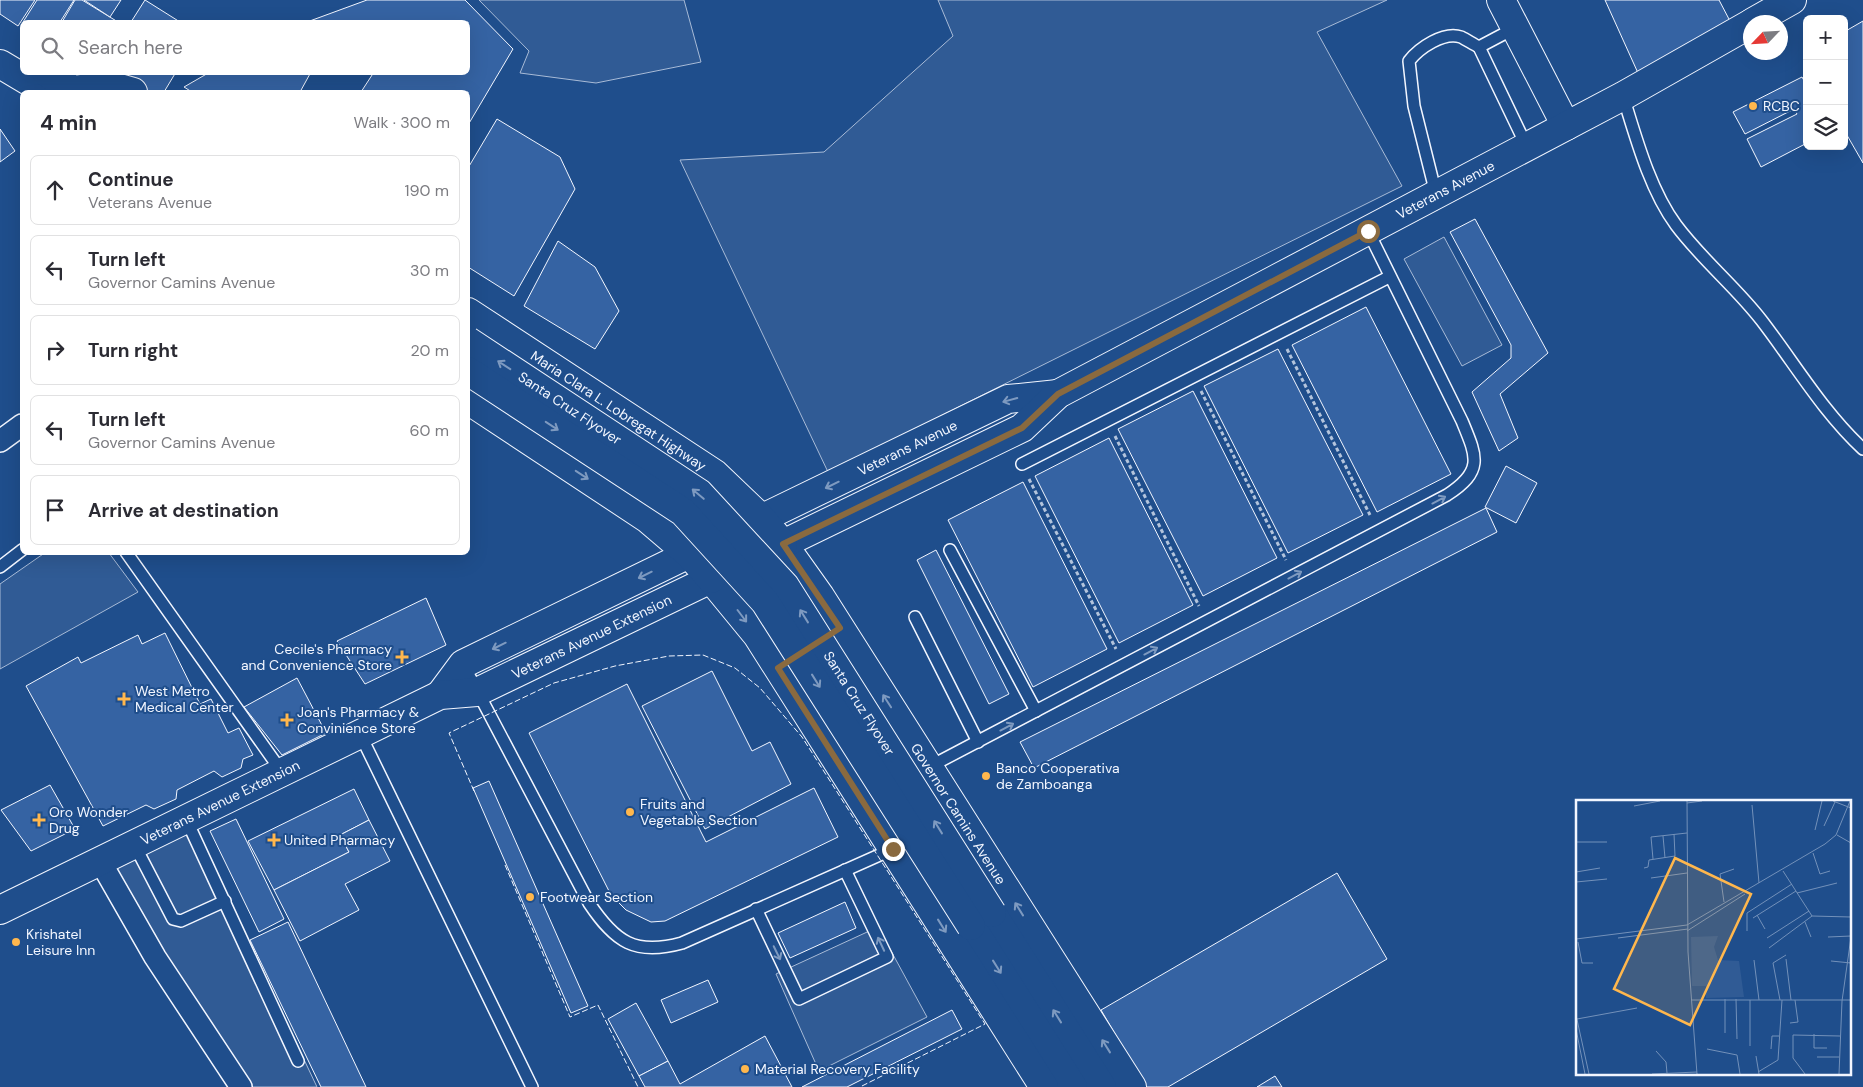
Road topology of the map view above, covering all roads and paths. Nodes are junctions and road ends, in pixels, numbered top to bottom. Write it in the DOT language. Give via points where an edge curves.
graph roads {
  1 [pos="1501,0"];
  2 [pos="1792,0"];
  3 [pos="1766,15"];
  4 [pos="1515,28"];
  5 [pos="1743,28"];
  6 [pos="0,44"];
  7 [pos="1479,47"];
  8 [pos="20,57"];
  9 [pos="0,64"];
  10 [pos="20,72"];
  11 [pos="26,75"];
  12 [pos="49,75"];
  13 [pos="61,90"];
  14 [pos="64,90"];
  15 [pos="78,90"];
  16 [pos="126,90"];
  17 [pos="1623,96"];
  18 [pos="1566,126"];
  19 [pos="1527,147"];
  20 [pos="1436,194"];
  21 [pos="1368,231"];
  22 [pos="1389,276"];
  23 [pos="470,313"];
  24 [pos="1279,333"];
  25 [pos="470,342"];
  26 [pos="556,370"];
  27 [pos="470,372"];
  28 [pos="1194,376"];
  29 [pos="1058,394"];
  30 [pos="470,401"];
  31 [pos="1107,420"];
  32 [pos="20,426"];
  33 [pos="516,432"];
  34 [pos="660,437"];
  35 [pos="0,440"];
  36 [pos="1863,449"];
  37 [pos="1022,464"];
  38 [pos="619,499"];
  39 [pos="762,519"];
  40 [pos="1378,532"];
  41 [pos="783,544"];
  42 [pos="950,550"];
  43 [pos="20,552"];
  44 [pos="689,554"];
  45 [pos="128,555"];
  46 [pos="0,567"];
  47 [pos="1294,576"];
  48 [pos="711,579"];
  49 [pos="915,617"];
  50 [pos="1207,622"];
  51 [pos="840,628"];
  52 [pos="463,664"];
  53 [pos="1124,665"];
  54 [pos="778,668"];
  55 [pos="477,692"];
  56 [pos="440,695"];
  57 [pos="1036,712"];
  58 [pos="360,734"];
  59 [pos="910,737"];
  60 [pos="978,742"];
  61 [pos="929,768"];
  62 [pos="282,772"];
  63 [pos="847,777"];
  64 [pos="186,819"];
  65 [pos="134,844"];
  66 [pos="978,845"];
  67 [pos="893,849"];
  68 [pos="100,861"];
  69 [pos="845,870"];
  70 [pos="916,885"];
  71 [pos="225,901"];
  72 [pos="756,909"];
  73 [pos="0,910"];
  74 [pos="981,919"];
  75 [pos="298,1062"];
  76 [pos="1040,1086"];
  77 [pos="242,1087"];
  78 [pos="532,1087"];
  79 [pos="1073,1087"];
  80 [pos="1102,1087"];
  81 [pos="1132,1087"];
  1 -- 4 [label="main road"];
  2 -- 3 [label="main road, Veterans Avenue"];
  4 -- 7 [label="lane"];
  4 -- 18 [label="main road"];
  5 -- 17 [label="main road, Veterans Avenue"];
  6 -- 8 [label="main road"];
  7 -- 19 [label="lane"];
  7 -- 20 [label="lane" via="1460,36 1441,38 1415,53 1409,61 1414,106"];
  9 -- 10 [label="main road"];
  11 -- 13 [label="main road"];
  12 -- 14 [label="main road"];
  15 -- 16 [label="main road" via="109,85"];
  17 -- 18 [label="main road, Veterans Avenue"];
  17 -- 36 [label="lane" via="1652,181 1675,223 1697,251 1749,304 1795,369"];
  18 -- 19 [label="main road, Veterans Avenue"];
  19 -- 20 [label="main road, Veterans Avenue"];
  20 -- 21 [label="main road, Veterans Avenue"];
  21 -- 22 [label="lane"];
  21 -- 29 [label="main road, Veterans Avenue"];
  22 -- 24 [label="lane"];
  40 -- 22 [label="lane, one-way" via="1463,485 1476,461 1462,420"];
  23 -- 26 [label="main road, Maria Clara L. Lobregat Highway"];
  24 -- 28 [label="lane"];
  24 -- 40 [label="path"];
  74 -- 25 [label="main road, Santa Cruz Flyover, one-way, bridge" via="785,586 698,493"];
  26 -- 33 [label="main road"];
  26 -- 34 [label="main road, Maria Clara L. Lobregat Highway"];
  27 -- 74 [label="main road, Santa Cruz Flyover, one-way, bridge" via="683,512 765,602"];
  28 -- 31 [label="lane"];
  28 -- 47 [label="path"];
  29 -- 39 [label="main road, Veterans Avenue, one-way" via="1008,399"];
  29 -- 41 [label="main road, Veterans Avenue" via="1022,428"];
  30 -- 33 [label="main road"];
  31 -- 37 [label="lane"];
  31 -- 50 [label="path"];
  32 -- 35 [label="street"];
  33 -- 38 [label="main road, one-way"];
  34 -- 38 [label="main road"];
  34 -- 39 [label="main road, Maria Clara L. Lobregat Highway" via="715,474"];
  37 -- 53 [label="path"];
  38 -- 44 [label="main road"];
  39 -- 41 [label="main road, Maria Clara L. Lobregat Highway"];
  39 -- 44 [label="main road, Veterans Avenue"];
  47 -- 40 [label="lane, one-way"];
  41 -- 48 [label="main road, Veterans Avenue Extension"];
  41 -- 51 [label="main road, Governor Camins Avenue"];
  42 -- 57 [label="lane"];
  43 -- 46 [label="lane"];
  44 -- 48 [label="main road"];
  44 -- 52 [label="main road, Veterans Avenue Extension, one-way"];
  45 -- 62 [label="lane"];
  47 -- 50 [label="lane"];
  48 -- 54 [label="main road, one-way"];
  48 -- 55 [label="main road, Veterans Avenue Extension"];
  49 -- 60 [label="lane"];
  53 -- 50 [label="lane, one-way"];
  51 -- 54 [label="main road"];
  59 -- 51 [label="main road, Governor Camins Avenue, one-way"];
  52 -- 55 [label="lane"];
  52 -- 56 [label="main road, Veterans Avenue Extension"];
  53 -- 57 [label="lane"];
  54 -- 63 [label="main road"];
  55 -- 56 [label="main road, Veterans Avenue Extension"];
  55 -- 72 [label="lane" via="589,903 600,920 625,943 641,948 662,948 682,943"];
  56 -- 58 [label="main road, Veterans Avenue Extension"];
  60 -- 57 [label="lane, one-way"];
  58 -- 62 [label="main road, Veterans Avenue Extension"];
  58 -- 78 [label="lane"];
  59 -- 61 [label="main road, Governor Camins Avenue"];
  59 -- 63 [label="main road"];
  60 -- 61 [label="lane"];
  61 -- 66 [label="main road, Governor Camins Avenue"];
  62 -- 64 [label="main road, Veterans Avenue Extension"];
  63 -- 67 [label="main road"];
  64 -- 65 [label="main road, Veterans Avenue Extension"];
  64 -- 71 [label="lane"];
  65 -- 68 [label="main road, Veterans Avenue Extension"];
  65 -- 71 [label="lane" via="173,919 181,921"];
  66 -- 70 [label="main road"];
  81 -- 66 [label="main road, Governor Camins Avenue, one-way"];
  67 -- 69 [label="lane"];
  67 -- 70 [label="main road"];
  68 -- 73 [label="main road, Veterans Avenue Extension"];
  68 -- 77 [label="street" via="155,957"];
  69 -- 72 [label="lane"];
  72 -- 69 [label="lane, one-way" via="799,999 887,957"];
  70 -- 76 [label="main road, one-way"];
  71 -- 75 [label="lane"];
  74 -- 79 [label="main road, Santa Cruz Flyover, one-way"];
  80 -- 74 [label="main road, Santa Cruz Flyover, one-way"];
}
